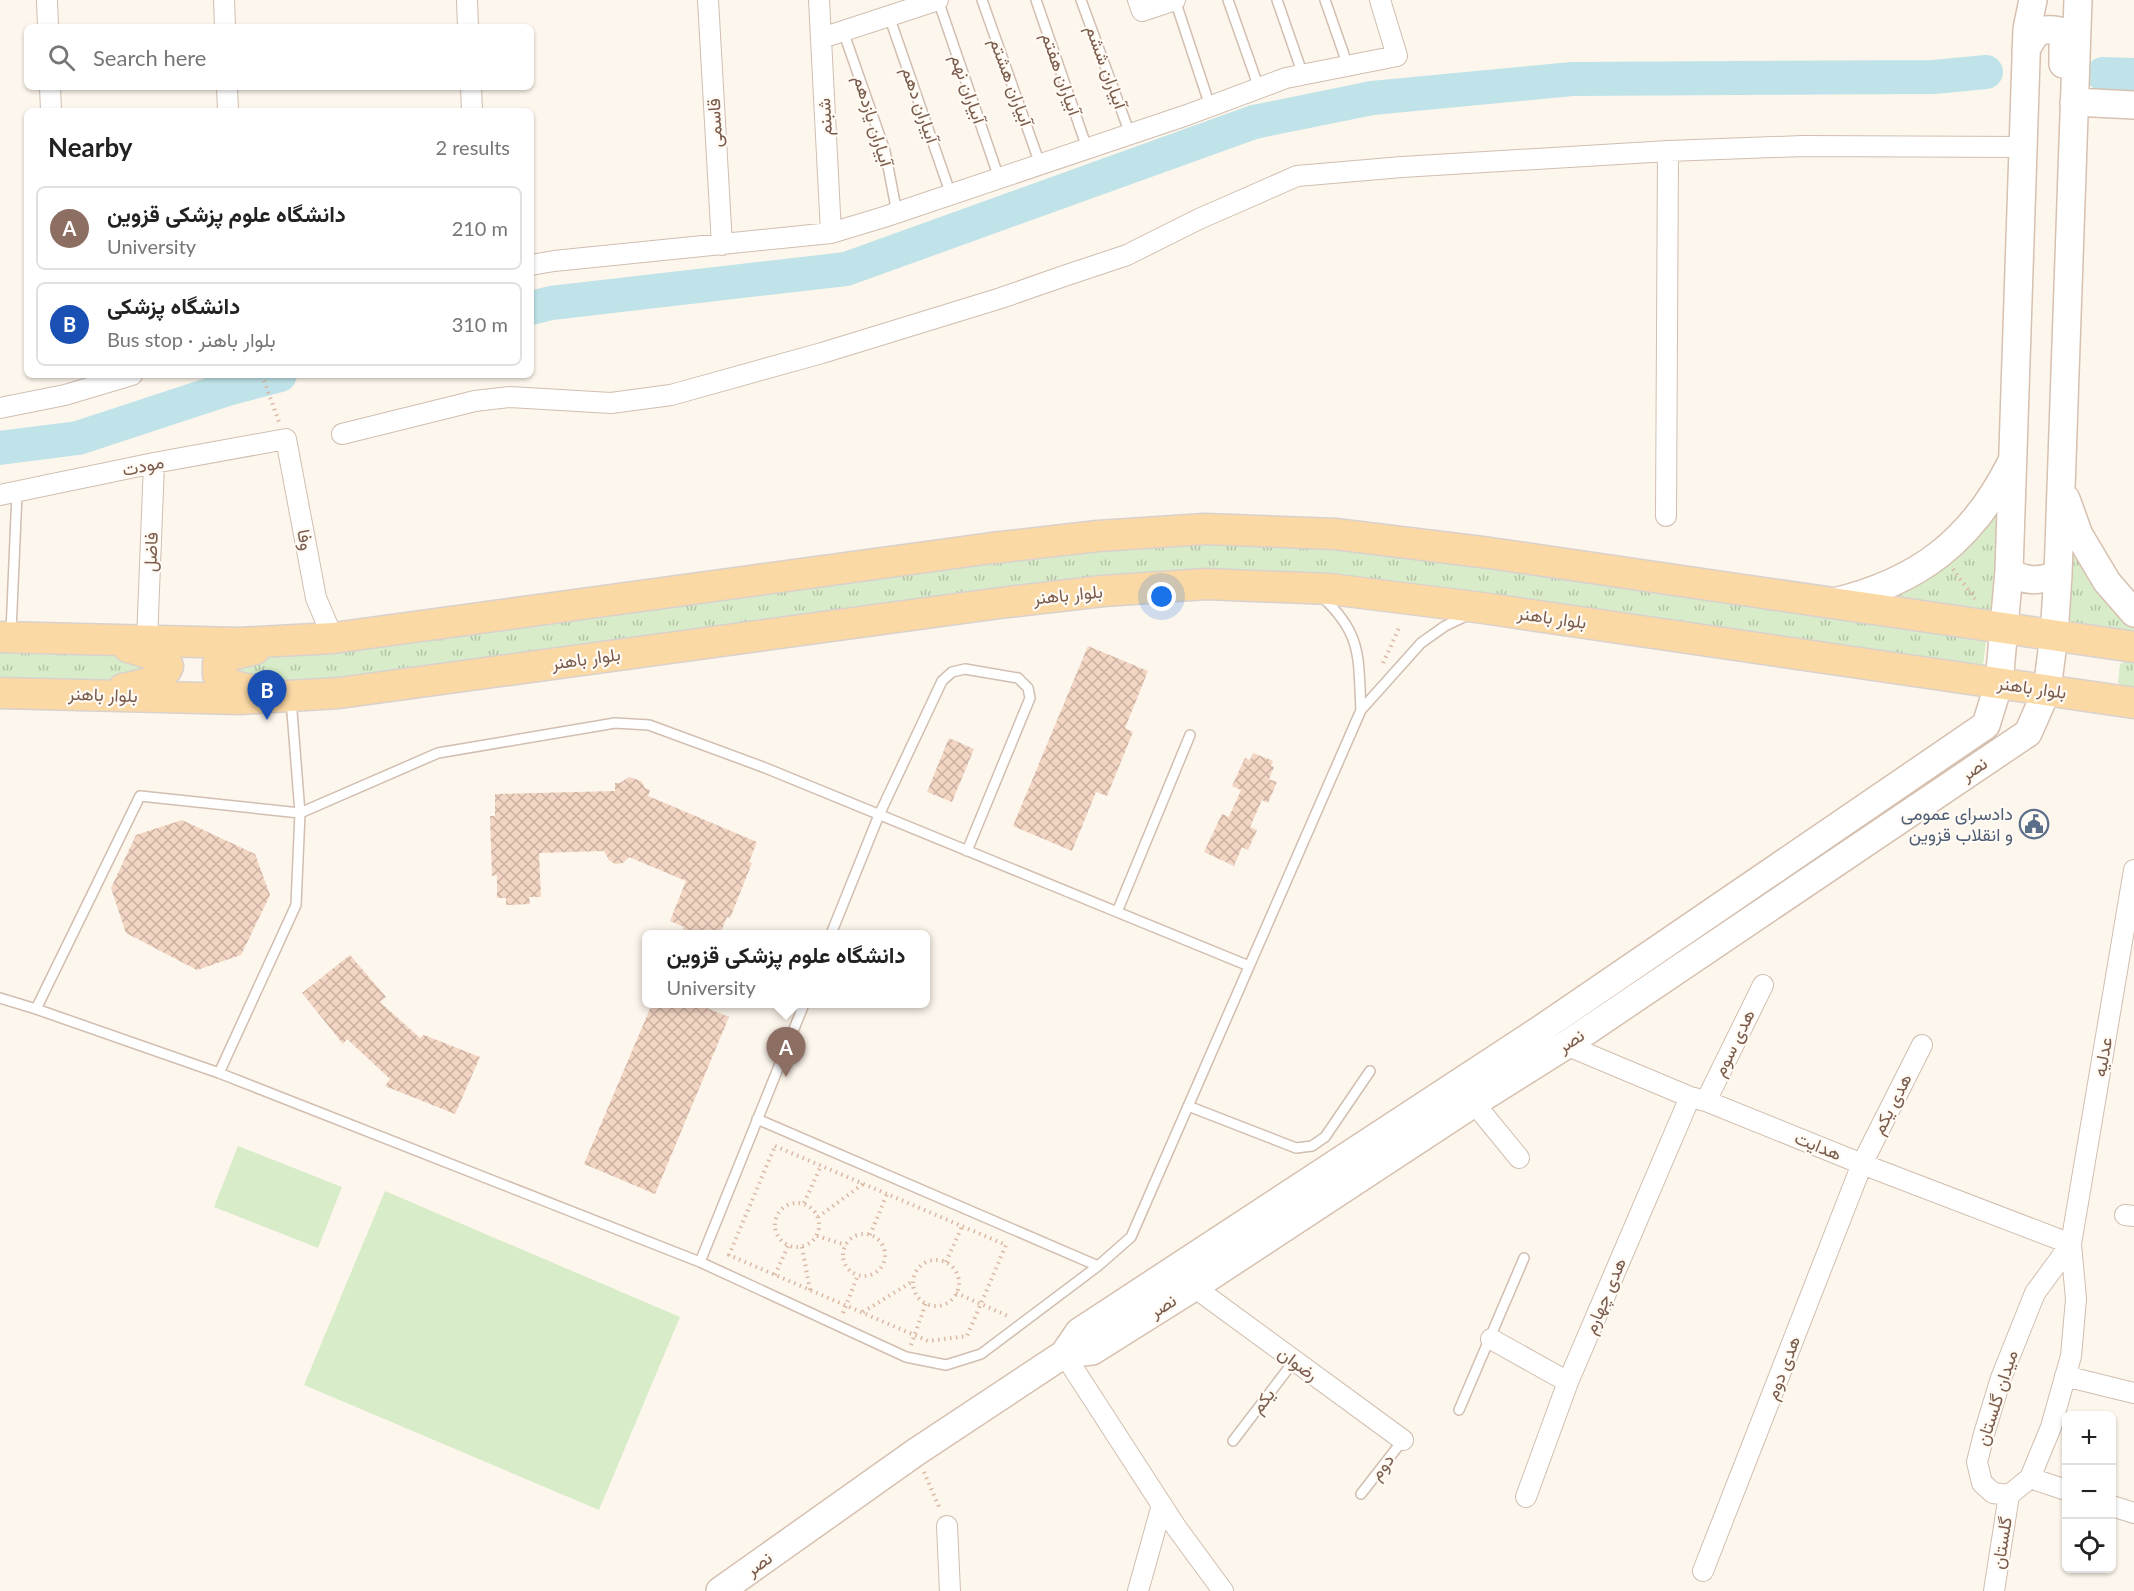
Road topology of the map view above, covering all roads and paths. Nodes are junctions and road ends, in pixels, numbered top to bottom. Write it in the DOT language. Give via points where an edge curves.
graph roads {
  1 [pos="47,0"];
  2 [pos="224,0"];
  3 [pos="467,0"];
  4 [pos="708,0"];
  5 [pos="819,0"];
  6 [pos="938,0"];
  7 [pos="982,0"];
  8 [pos="1035,0"];
  9 [pos="1081,0"];
  10 [pos="1138,0"];
  11 [pos="1175,0"];
  12 [pos="1228,0"];
  13 [pos="1277,0"];
  14 [pos="1325,0"];
  15 [pos="1380,0"];
  16 [pos="2024,0"];
  17 [pos="2033,0"];
  18 [pos="2077,13"];
  19 [pos="889,16"];
  20 [pos="48,24"];
  21 [pos="225,24"];
  22 [pos="468,24"];
  23 [pos="843,31"];
  24 [pos="822,38"];
  25 [pos="2026,39"];
  26 [pos="1348,66"];
  27 [pos="1303,75"];
  28 [pos="1259,88"];
  29 [pos="50,90"];
  30 [pos="227,90"];
  31 [pos="471,90"];
  32 [pos="2074,94"];
  33 [pos="2134,105"];
  34 [pos="1210,106"];
  35 [pos="51,108"];
  36 [pos="228,108"];
  37 [pos="472,108"];
  38 [pos="1130,134"];
  39 [pos="2023,147"];
  40 [pos="1087,148"];
  41 [pos="1668,151"];
  42 [pos="1040,164"];
  43 [pos="999,178"];
  44 [pos="951,195"];
  45 [pos="897,213"];
  46 [pos="831,233"];
  47 [pos="2070,240"];
  48 [pos="722,245"];
  49 [pos="534,264"];
  50 [pos="122,378"];
  51 [pos="263,378"];
  52 [pos="0,408"];
  53 [pos="274,412"];
  54 [pos="342,434"];
  55 [pos="286,439"];
  56 [pos="2014,456"];
  57 [pos="154,463"];
  58 [pos="2061,486"];
  59 [pos="9,494"];
  60 [pos="1666,516"];
  61 [pos="1941,553"];
  62 [pos="2009,571"];
  63 [pos="2058,575"];
  64 [pos="1313,589"];
  65 [pos="1977,602"];
  66 [pos="1833,603"];
  67 [pos="1483,608"];
  68 [pos="2134,613"];
  69 [pos="2005,628"];
  70 [pos="2054,635"];
  71 [pos="5,638"];
  72 [pos="333,638"];
  73 [pos="83,639"];
  74 [pos="296,640"];
  75 [pos="147,641"];
  76 [pos="2134,647"];
  77 [pos="1999,683"];
  78 [pos="2047,690"];
  79 [pos="0,693"];
  80 [pos="81,695"];
  81 [pos="295,695"];
  82 [pos="2134,703"];
  83 [pos="1361,711"];
  84 [pos="1190,735"];
  85 [pos="300,813"];
  86 [pos="879,815"];
  87 [pos="967,851"];
  88 [pos="2134,870"];
  89 [pos="1117,912"];
  90 [pos="833,930"];
  91 [pos="1249,966"];
  92 [pos="1762,985"];
  93 [pos="0,999"];
  94 [pos="802,1008"];
  95 [pos="36,1009"];
  96 [pos="1922,1044"];
  97 [pos="1566,1045"];
  98 [pos="1370,1071"];
  99 [pos="219,1073"];
  100 [pos="1698,1099"];
  101 [pos="1474,1103"];
  102 [pos="1188,1106"];
  103 [pos="757,1119"];
  104 [pos="1519,1158"];
  105 [pos="1862,1164"];
  106 [pos="821,1166"];
  107 [pos="895,1179"];
  108 [pos="863,1184"];
  109 [pos="887,1194"];
  110 [pos="804,1203"];
  111 [pos="969,1210"];
  112 [pos="818,1217"];
  113 [pos="962,1226"];
  114 [pos="870,1235"];
  115 [pos="817,1236"];
  116 [pos="2071,1244"];
  117 [pos="846,1245"];
  118 [pos="788,1246"];
  119 [pos="802,1247"];
  120 [pos="1524,1258"];
  121 [pos="700,1262"];
  122 [pos="946,1262"];
  123 [pos="1098,1266"];
  124 [pos="775,1275"];
  125 [pos="858,1275"];
  126 [pos="913,1281"];
  127 [pos="1194,1287"];
  128 [pos="810,1290"];
  129 [pos="767,1293"];
  130 [pos="956,1293"];
  131 [pos="926,1303"];
  132 [pos="981,1304"];
  133 [pos="845,1305"];
  134 [pos="863,1312"];
  135 [pos="1023,1322"];
  136 [pos="838,1326"];
  137 [pos="914,1335"];
  138 [pos="1491,1339"];
  139 [pos="1064,1354"];
  140 [pos="906,1358"];
  141 [pos="1294,1362"];
  142 [pos="2065,1376"];
  143 [pos="1568,1382"];
  144 [pos="2134,1393"];
  145 [pos="1459,1410"];
  146 [pos="1403,1440"];
  147 [pos="1233,1441"];
  148 [pos="916,1452"];
  149 [pos="2030,1478"];
  150 [pos="2062,1488"];
  151 [pos="1361,1494"];
  152 [pos="2009,1495"];
  153 [pos="1526,1497"];
  154 [pos="1162,1505"];
  155 [pos="2116,1507"];
  156 [pos="2134,1513"];
  157 [pos="947,1526"];
  158 [pos="1703,1571"];
  159 [pos="720,1591"];
  160 [pos="950,1591"];
  161 [pos="1138,1591"];
  162 [pos="1223,1591"];
  163 [pos="1994,1591"];
  1 -- 20 [label="street"];
  2 -- 21 [label="street"];
  3 -- 22 [label="street"];
  4 -- 48 [label="street, قاسمی"];
  5 -- 24 [label="street, شبنم"];
  6 -- 19 [label="street"];
  6 -- 43 [label="lane, آبیاران نهم"];
  7 -- 42 [label="lane, آبیاران هشتم"];
  8 -- 40 [label="lane, آبیاران هفتم"];
  9 -- 38 [label="lane, آبیاران ششم"];
  10 -- 11 [label="street" via="1142,11"];
  11 -- 34 [label="lane"];
  12 -- 28 [label="lane"];
  13 -- 27 [label="lane"];
  14 -- 26 [label="lane"];
  15 -- 26 [label="street" via="1397,56"];
  16 -- 25 [label="street"];
  17 -- 25 [label="street"];
  18 -- 32 [label="street, نصر"];
  19 -- 23 [label="street"];
  19 -- 44 [label="lane, آبیاران دهم"];
  23 -- 24 [label="street"];
  23 -- 45 [label="lane, آبیاران یازدهم" via="885,151"];
  24 -- 46 [label="street, شبنم"];
  25 -- 39 [label="street, نصر"];
  25 -- 47 [label="street" via="2043,30 2060,31 2063,40 2057,197"];
  26 -- 27 [label="street"];
  27 -- 28 [label="street"];
  28 -- 34 [label="street"];
  29 -- 35 [label="street"];
  30 -- 36 [label="street"];
  31 -- 37 [label="street"];
  32 -- 33 [label="street"];
  32 -- 47 [label="street, نصر"];
  34 -- 38 [label="street"];
  38 -- 40 [label="street"];
  39 -- 41 [label="street" via="1803,146"];
  39 -- 56 [label="street, نصر"];
  40 -- 42 [label="street"];
  41 -- 54 [label="street" via="1297,176 1126,255 822,353 671,395 611,403 510,397 475,401"];
  41 -- 60 [label="street"];
  42 -- 43 [label="street"];
  43 -- 44 [label="street"];
  44 -- 45 [label="street"];
  45 -- 46 [label="street"];
  46 -- 48 [label="street"];
  47 -- 58 [label="street, نصر"];
  48 -- 49 [label="street"];
  50 -- 52 [label="street"];
  51 -- 53 [label="path"];
  55 -- 57 [label="street, مودت"];
  55 -- 72 [label="street, وفا" via="316,598"];
  56 -- 61 [label="street" via="1983,510"];
  56 -- 62 [label="street, نصر"];
  57 -- 59 [label="street, مودت"];
  57 -- 75 [label="street, فاضل"];
  58 -- 63 [label="street, نصر"];
  58 -- 68 [label="street" via="2079,535 2107,582"];
  59 -- 71 [label="lane"];
  61 -- 65 [label="path"];
  61 -- 66 [label="street" via="1890,585"];
  62 -- 63 [label="street" via="2020,579 2033,581"];
  62 -- 69 [label="street, نصر"];
  63 -- 70 [label="street, نصر"];
  64 -- 67 [label="main road, بلوار باهنر"];
  64 -- 81 [label="main road, بلوار باهنر" via="1206,584 1103,591 339,693"];
  64 -- 83 [label="lane" via="1335,608 1355,641"];
  66 -- 69 [label="main road"];
  66 -- 72 [label="main road" via="1357,537 1205,529 992,548"];
  67 -- 77 [label="main road, بلوار باهنر"];
  67 -- 83 [label="lane" via="1445,626 1421,643"];
  69 -- 70 [label="main road"];
  69 -- 77 [label="street, نصر"];
  70 -- 76 [label="main road"];
  70 -- 78 [label="street, نصر"];
  71 -- 73 [label="main road"];
  72 -- 74 [label="main road"];
  73 -- 75 [label="main road"];
  73 -- 80 [label="main road" via="143,650 168,666 165,674 155,680"];
  74 -- 75 [label="main road"];
  74 -- 81 [label="main road" via="227,656 218,664 218,675 235,687"];
  77 -- 78 [label="main road, بلوار باهنر"];
  77 -- 139 [label="street, نصر" via="1986,725 1551,1022 1079,1332"];
  78 -- 82 [label="main road, بلوار باهنر"];
  78 -- 97 [label="street, نصر" via="2028,733"];
  79 -- 80 [label="main road, بلوار باهنر"];
  80 -- 81 [label="main road, بلوار باهنر" via="240,699"];
  81 -- 85 [label="lane"];
  83 -- 91 [label="lane"];
  84 -- 89 [label="lane"];
  85 -- 86 [label="lane" via="438,753 615,723 649,725"];
  85 -- 95 [label="lane" via="140,796"];
  85 -- 99 [label="lane" via="296,905"];
  86 -- 87 [label="lane"];
  86 -- 87 [label="lane" via="942,681 952,672 965,669 1018,678 1028,688 1030,698"];
  86 -- 90 [label="lane"];
  87 -- 89 [label="lane"];
  88 -- 116 [label="street, عدلیه"];
  89 -- 91 [label="lane"];
  91 -- 102 [label="lane"];
  92 -- 100 [label="street, هدی سوم"];
  93 -- 95 [label="lane"];
  94 -- 103 [label="lane"];
  95 -- 99 [label="lane"];
  96 -- 105 [label="street, هدی یکم"];
  97 -- 100 [label="street, هدایت"];
  97 -- 101 [label="street, نصر"];
  98 -- 102 [label="lane" via="1325,1137 1312,1146 1296,1148"];
  99 -- 121 [label="lane"];
  100 -- 105 [label="street, هدایت"];
  100 -- 143 [label="street, هدی چهارم"];
  101 -- 104 [label="street"];
  101 -- 127 [label="street, نصر"];
  102 -- 123 [label="lane" via="1131,1238"];
  103 -- 107 [label="lane"];
  103 -- 121 [label="lane"];
  105 -- 116 [label="street, هدایت"];
  105 -- 158 [label="street, هدی دوم"];
  106 -- 108 [label="path"];
  106 -- 110 [label="path"];
  106 -- 124 [label="path" via="775,1146 729,1255"];
  107 -- 109 [label="path"];
  107 -- 111 [label="lane"];
  108 -- 109 [label="path"];
  108 -- 112 [label="path"];
  109 -- 113 [label="path"];
  109 -- 114 [label="path"];
  110 -- 112 [label="path"];
  110 -- 118 [label="path" via="789,1204 777,1214 777,1236"];
  111 -- 113 [label="path"];
  111 -- 123 [label="lane"];
  112 -- 115 [label="path"];
  113 -- 122 [label="path"];
  113 -- 132 [label="path" via="1006,1245"];
  114 -- 117 [label="path" via="856,1235"];
  114 -- 125 [label="path" via="880,1241 885,1258 880,1269 870,1275"];
  115 -- 117 [label="path"];
  115 -- 119 [label="path"];
  116 -- 142 [label="street" via="2076,1299 2071,1356"];
  116 -- 152 [label="street, میدان گلستان" via="2035,1293 1983,1434 1977,1462 1982,1483 1993,1493"];
  117 -- 125 [label="path" via="846,1266"];
  118 -- 119 [label="path"];
  118 -- 124 [label="path"];
  119 -- 128 [label="path"];
  120 -- 138 [label="lane"];
  121 -- 129 [label="lane"];
  122 -- 126 [label="path" via="925,1263"];
  122 -- 130 [label="path" via="958,1279"];
  123 -- 135 [label="lane"];
  124 -- 128 [label="path"];
  124 -- 129 [label="path"];
  125 -- 133 [label="path"];
  126 -- 131 [label="path" via="916,1294"];
  126 -- 134 [label="path"];
  127 -- 139 [label="street, نصر" via="1092,1351"];
  127 -- 141 [label="street, رضوان"];
  128 -- 133 [label="path"];
  129 -- 136 [label="lane"];
  130 -- 131 [label="path" via="946,1303"];
  130 -- 132 [label="path"];
  131 -- 137 [label="path"];
  132 -- 135 [label="path"];
  132 -- 137 [label="path" via="967,1336 928,1341"];
  133 -- 134 [label="path"];
  133 -- 136 [label="path"];
  134 -- 137 [label="path"];
  135 -- 140 [label="lane" via="981,1354 946,1365"];
  136 -- 140 [label="lane"];
  137 -- 140 [label="path"];
  138 -- 143 [label="street"];
  138 -- 145 [label="lane"];
  139 -- 148 [label="street, نصر"];
  139 -- 154 [label="street"];
  141 -- 146 [label="street, رضوان"];
  141 -- 147 [label="lane, یکم"];
  142 -- 144 [label="street"];
  142 -- 149 [label="street" via="2051,1427"];
  143 -- 153 [label="street, هدی چهارم"];
  146 -- 151 [label="lane, دوم"];
  148 -- 157 [label="path"];
  148 -- 159 [label="street, نصر"];
  149 -- 150 [label="street"];
  149 -- 152 [label="street"];
  152 -- 163 [label="street, گلستان"];
  154 -- 161 [label="street"];
  154 -- 162 [label="street"];
  155 -- 156 [label="street"];
  157 -- 160 [label="street"];
}
